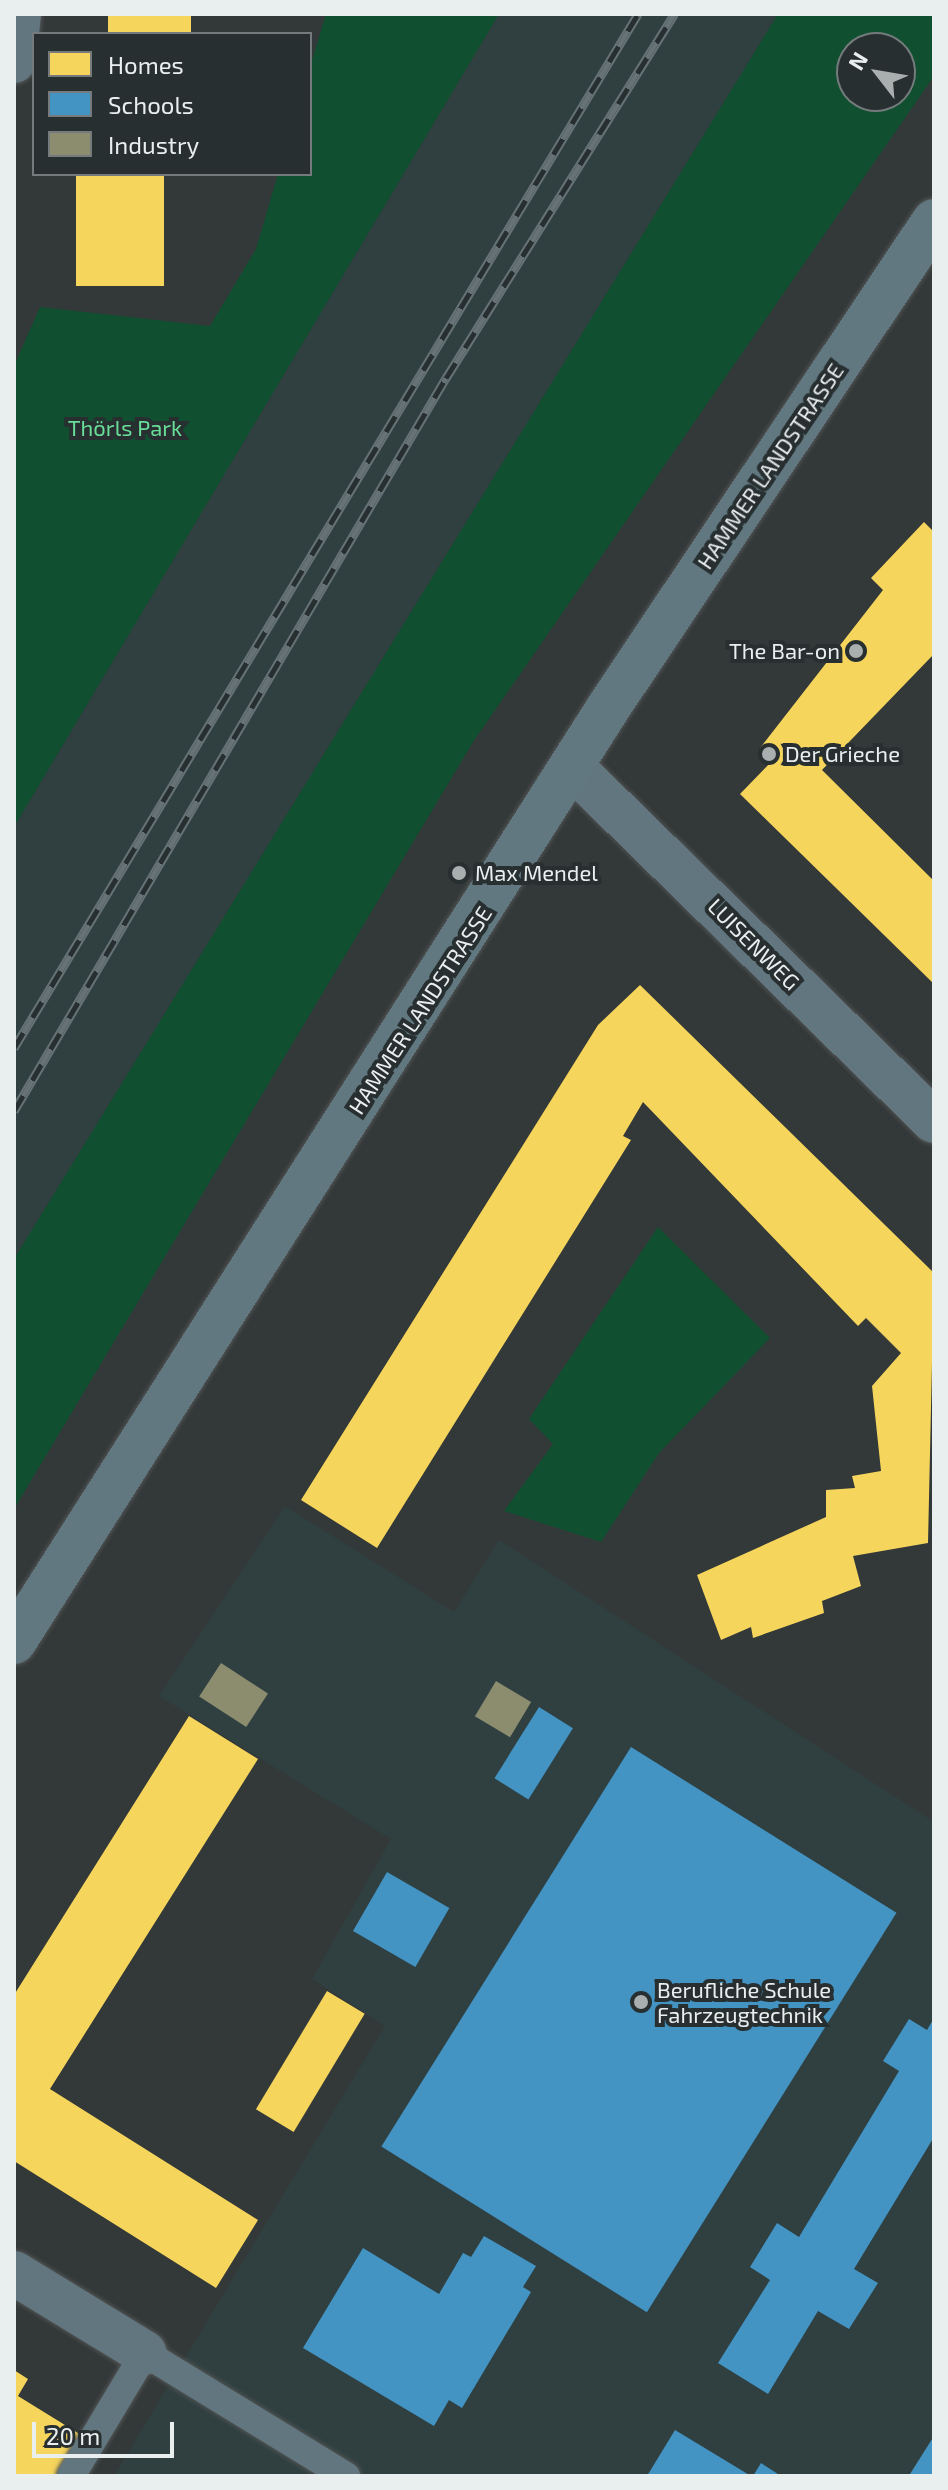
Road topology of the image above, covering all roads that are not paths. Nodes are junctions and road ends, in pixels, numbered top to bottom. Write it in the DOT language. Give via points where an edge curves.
graph roads {
  1 [pos="19,14"];
  2 [pos="14,61"];
  3 [pos="934,221"];
  4 [pos="573,768"];
  5 [pos="934,1121"];
  6 [pos="14,1642"];
  7 [pos="14,2273"];
  8 [pos="145,2353"];
  9 [pos="71,2476"];
  10 [pos="346,2476"];
  1 -- 2 [label="street"];
  3 -- 4 [label="main road, HAMMER LANDSTRASSE"];
  4 -- 5 [label="street, LUISENWEG"];
  4 -- 6 [label="main road, HAMMER LANDSTRASSE"];
  7 -- 8 [label="street"];
  8 -- 9 [label="lane"];
  8 -- 10 [label="lane"];
}
